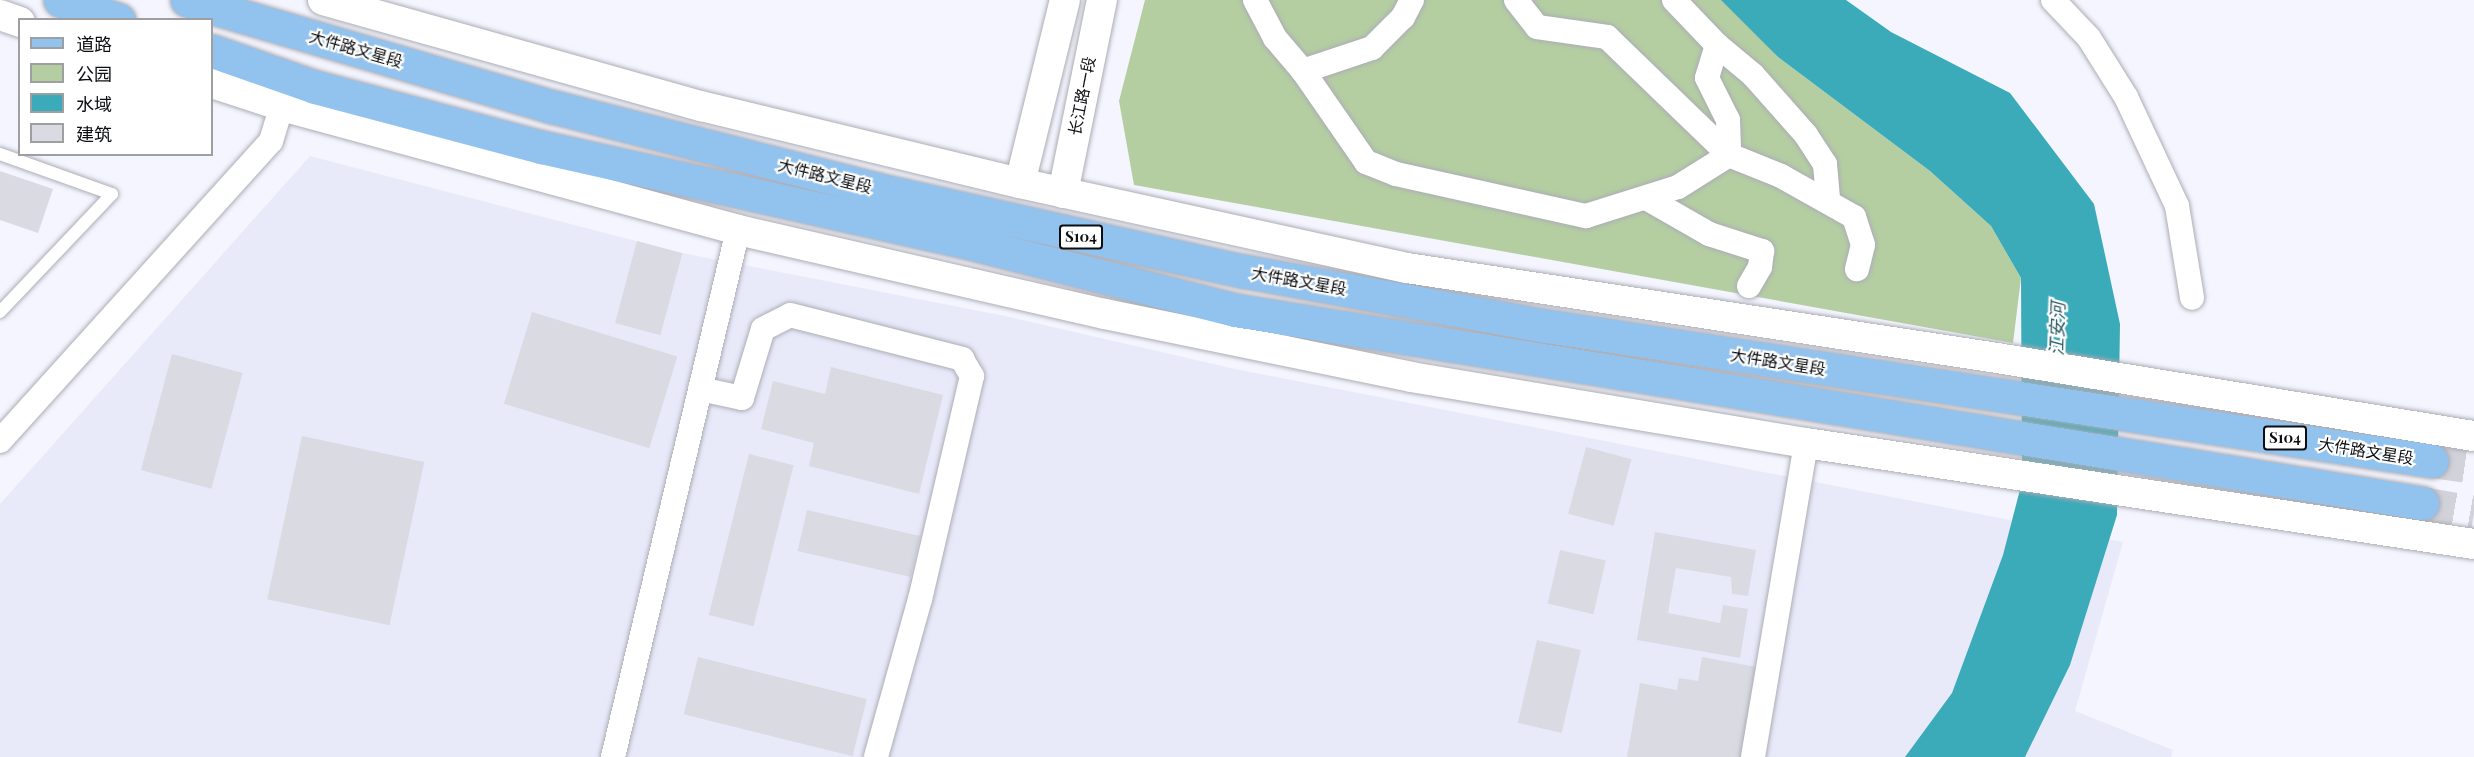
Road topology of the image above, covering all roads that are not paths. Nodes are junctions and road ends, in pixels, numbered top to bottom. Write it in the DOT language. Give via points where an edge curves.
graph roads {
  1 [pos="60,0"];
  2 [pos="187,0"];
  3 [pos="323,0"];
  4 [pos="1065,0"];
  5 [pos="1102,0"];
  6 [pos="1255,0"];
  7 [pos="1412,0"];
  8 [pos="1516,0"];
  9 [pos="1674,0"];
  10 [pos="2053,0"];
  11 [pos="0,15"];
  12 [pos="113,18"];
  13 [pos="18,20"];
  14 [pos="1718,45"];
  15 [pos="213,51"];
  16 [pos="1303,71"];
  17 [pos="213,83"];
  18 [pos="282,106"];
  19 [pos="0,154"];
  20 [pos="1729,155"];
  21 [pos="1020,183"];
  22 [pos="1063,193"];
  23 [pos="1648,199"];
  24 [pos="1828,201"];
  25 [pos="738,230"];
  26 [pos="1857,269"];
  27 [pos="1749,286"];
  28 [pos="2192,298"];
  29 [pos="0,312"];
  30 [pos="700,389"];
  31 [pos="2474,435"];
  32 [pos="0,441"];
  33 [pos="1806,443"];
  34 [pos="2432,461"];
  35 [pos="2422,503"];
  36 [pos="2474,544"];
  37 [pos="613,757"];
  38 [pos="876,757"];
  39 [pos="1754,757"];
  1 -- 12 [label="main road"];
  2 -- 34 [label="main road, 大件路文星段 / S104" via="554,107 1004,221 1243,271 1547,326"];
  3 -- 21 [label="street" via="701,106"];
  4 -- 21 [label="street"];
  5 -- 22 [label="street, 长江路一段"];
  6 -- 16 [label="street" via="1275,38"];
  7 -- 16 [label="street" via="1403,17 1371,48"];
  8 -- 20 [label="street" via="1537,27 1607,37"];
  9 -- 14 [label="street"];
  10 -- 28 [label="street" via="2089,38 2126,97 2177,206"];
  11 -- 13 [label="street"];
  14 -- 20 [label="street" via="1707,78 1728,120"];
  14 -- 24 [label="street" via="1753,75 1806,135 1825,164"];
  15 -- 35 [label="main road, 大件路文星段 / S104" via="315,87 541,147 978,245 1235,310 1607,373 2141,454"];
  16 -- 23 [label="street" via="1366,162 1396,174 1586,216"];
  17 -- 18 [label="street"];
  18 -- 25 [label="street"];
  18 -- 32 [label="street" via="271,141"];
  19 -- 29 [label="lane" via="112,194"];
  20 -- 23 [label="street" via="1678,187"];
  20 -- 24 [label="street"];
  21 -- 22 [label="street"];
  22 -- 31 [label="street" via="1407,268 1997,357"];
  23 -- 27 [label="street" via="1709,234 1762,251 1760,267"];
  24 -- 26 [label="street" via="1854,217 1863,245"];
  25 -- 30 [label="street"];
  25 -- 33 [label="street" via="1105,314 1411,377"];
  30 -- 37 [label="street"];
  30 -- 38 [label="street" via="742,398 763,329 790,315 963,359 972,375 920,599"];
  33 -- 36 [label="street"];
  33 -- 39 [label="street"];
}
